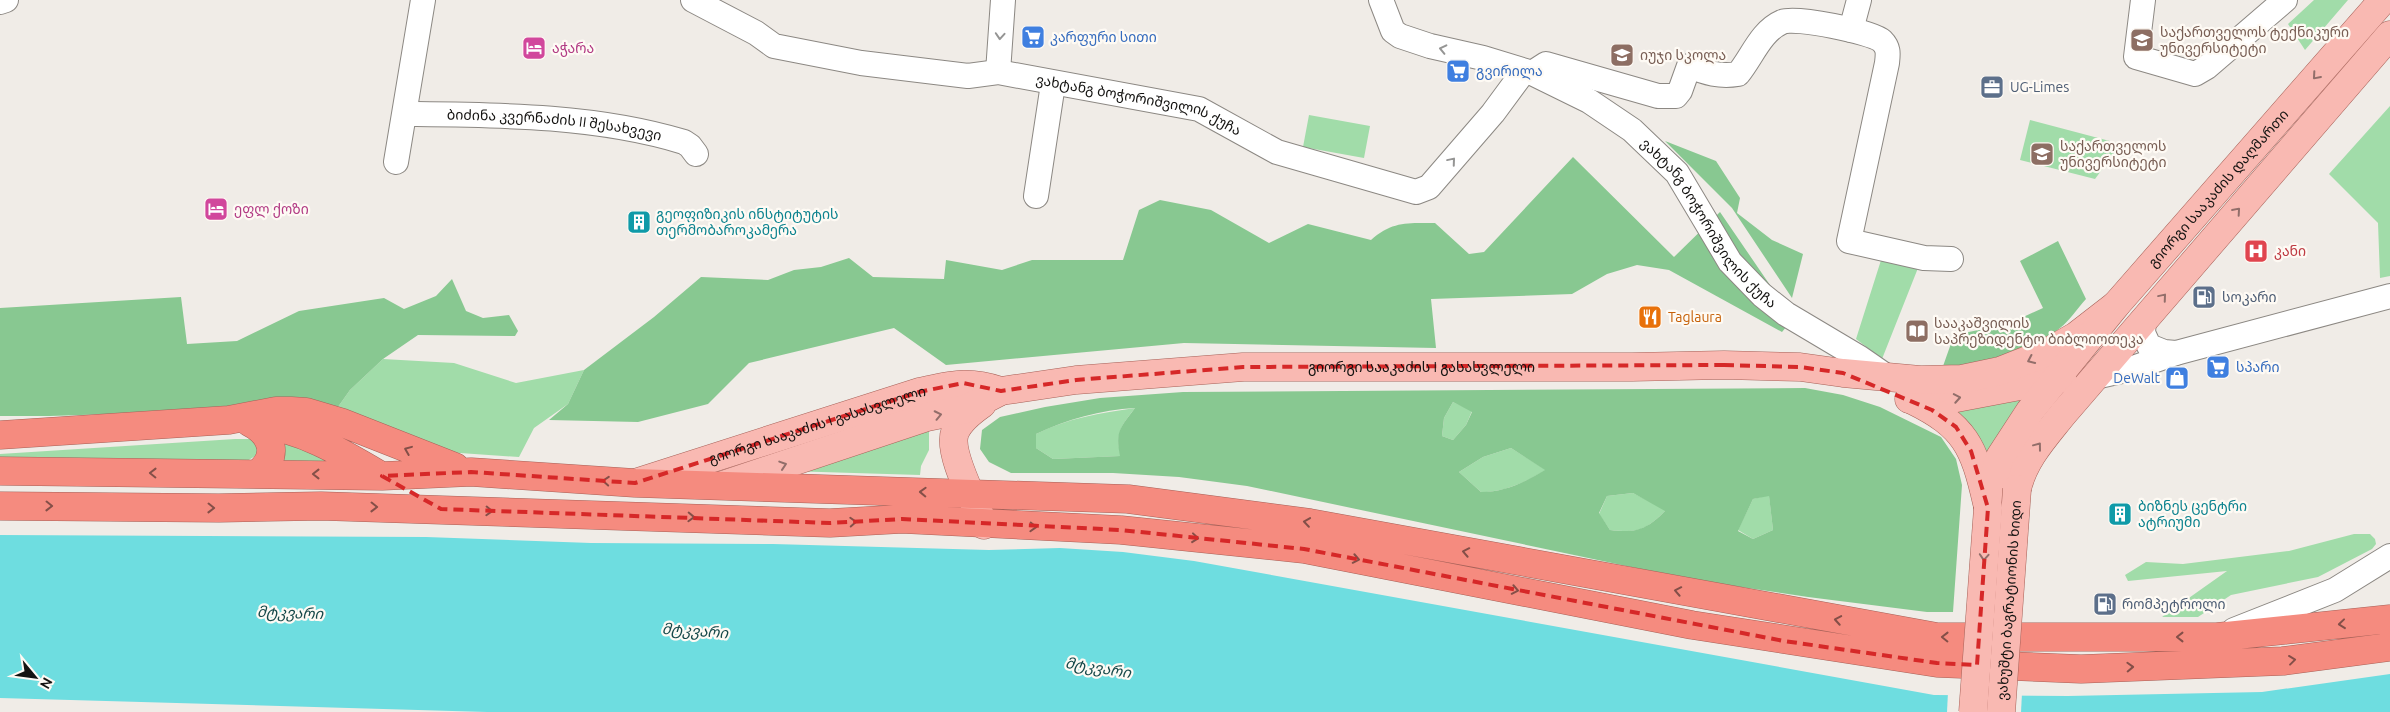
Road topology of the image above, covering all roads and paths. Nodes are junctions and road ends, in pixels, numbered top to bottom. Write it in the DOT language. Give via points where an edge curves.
graph roads {
  1 [pos="6,0"];
  2 [pos="422,0"];
  3 [pos="693,0"];
  4 [pos="1003,0"];
  5 [pos="1380,0"];
  6 [pos="1859,0"];
  7 [pos="2143,0"];
  8 [pos="2285,0"];
  9 [pos="2383,0"];
  10 [pos="0,2"];
  11 [pos="1851,30"];
  12 [pos="2390,35"];
  13 [pos="998,72"];
  14 [pos="1528,72"];
  15 [pos="1053,84"];
  16 [pos="406,114"];
  17 [pos="696,154"];
  18 [pos="396,162"];
  19 [pos="1036,196"];
  20 [pos="1951,259"];
  21 [pos="2390,296"];
  22 [pos="2116,305"];
  23 [pos="2144,319"];
  24 [pos="2119,348"];
  25 [pos="2176,353"];
  26 [pos="1843,373"];
  27 [pos="1886,376"];
  28 [pos="2095,377"];
  29 [pos="2056,379"];
  30 [pos="1001,391"];
  31 [pos="1908,399"];
  32 [pos="239,421"];
  33 [pos="0,434"];
  34 [pos="0,471"];
  35 [pos="471,472"];
  36 [pos="257,474"];
  37 [pos="382,476"];
  38 [pos="635,483"];
  39 [pos="720,486"];
  40 [pos="1995,493"];
  41 [pos="972,494"];
  42 [pos="0,506"];
  43 [pos="441,509"];
  44 [pos="607,514"];
  45 [pos="984,525"];
  46 [pos="2390,556"];
  47 [pos="2390,619"];
  48 [pos="2217,637"];
  49 [pos="2390,647"];
  50 [pos="1973,712"];
  51 [pos="2002,712"];
  1 -- 10 [label="street"];
  2 -- 16 [label="street"];
  3 -- 13 [label="street, ვახტანგ ბოჭორიშვილის ქუჩა" via="774,46 861,63 968,76"];
  4 -- 13 [label="street, one-way"];
  14 -- 5 [label="street, one-way" via="1400,36 1393,31"];
  6 -- 11 [label="street"];
  7 -- 8 [label="street" via="2136,57 2196,74"];
  9 -- 22 [label="main road, გიორგი სააკაძის დაღმართი, one-way"];
  11 -- 14 [label="street" via="1783,21 1766,32 1738,74 1724,76 1689,66 1676,96 1658,96 1546,64"];
  11 -- 20 [label="street" via="1876,37 1888,50 1849,241 1924,258"];
  23 -- 12 [label="main road, one-way"];
  13 -- 15 [label="street, ვახტანგ ბოჭორიშვილის ქუჩა"];
  15 -- 14 [label="street, ვახტანგ ბოჭორიშვილის ქუჩა, one-way" via="1199,109 1277,152 1416,192 1429,187"];
  14 -- 27 [label="street, ვახტანგ ბოჭორიშვილის ქუჩა" via="1589,101 1632,130 1677,174 1730,262 1762,295 1786,314"];
  15 -- 19 [label="street"];
  16 -- 17 [label="street, ბიძინა კვერნაძის II შესახვევი" via="506,116 628,129 684,142"];
  16 -- 18 [label="street"];
  21 -- 25 [label="street"];
  22 -- 27 [label="main road, გიორგი სააკაძის I გასასვლელი, one-way" via="2056,348 2000,371 1940,380"];
  22 -- 29 [label="main road, გიორგი სააკაძის დაღმართი"];
  23 -- 24 [label="main road"];
  23 -- 25 [label="street" via="2143,334 2149,346"];
  24 -- 28 [label="main road"];
  24 -- 29 [label="main road" via="2089,369"];
  25 -- 28 [label="street"];
  26 -- 27 [label="main road, გიორგი სააკაძის I გასასვლელი"];
  26 -- 30 [label="main road, გიორგი სააკაძის I გასასვლელი" via="1800,367 1724,365 1243,367 1076,380"];
  26 -- 31 [label="main road, გიორგი სააკაძის I გასასვლელი"];
  40 -- 28 [label="main road, one-way" via="2021,472 2036,448"];
  31 -- 29 [label="main road, გიორგი სააკაძის I გასასვლელი, one-way" via="1950,399"];
  29 -- 40 [label="main road, გიორგი სააკაძის დაღმართი" via="2017,428 2000,457"];
  30 -- 38 [label="main road, გიორგი სააკაძის I გასასვლელი" via="963,383 920,392"];
  39 -- 30 [label="main road, გიორგი სააკაძის I გასასვლელი, one-way" via="927,417 966,409"];
  30 -- 41 [label="main road" via="967,415 955,432 954,451"];
  31 -- 40 [label="main road, გიორგი სააკაძის I გასასვლელი" via="1932,410 1956,427"];
  32 -- 33 [label="highway"];
  35 -- 32 [label="highway, one-way" via="306,412 276,411"];
  32 -- 36 [label="highway" via="264,432 271,446 266,466"];
  32 -- 37 [label="highway" via="296,432"];
  36 -- 34 [label="highway, one-way"];
  35 -- 37 [label="highway"];
  38 -- 35 [label="highway, one-way"];
  37 -- 36 [label="highway, one-way"];
  37 -- 43 [label="highway"];
  38 -- 39 [label="highway"];
  41 -- 39 [label="highway, one-way"];
  39 -- 44 [label="highway"];
  40 -- 50 [label="main road, ვახუშტი ბაგრატიონის ხიდი, one-way, bridge"];
  40 -- 51 [label="main road, ვახუშტი ბაგრატიონის ხიდი, bridge"];
  41 -- 45 [label="main road"];
  48 -- 41 [label="highway, one-way" via="1937,637 1310,522 1128,499"];
  42 -- 43 [label="highway, one-way"];
  43 -- 44 [label="highway, one-way"];
  44 -- 45 [label="highway, one-way" via="830,523 902,520"];
  45 -- 49 [label="highway, one-way" via="1121,530 1304,550 1692,625 1937,663 2081,669 2283,661"];
  46 -- 48 [label="street" via="2335,590"];
  47 -- 48 [label="highway, one-way"];
}
